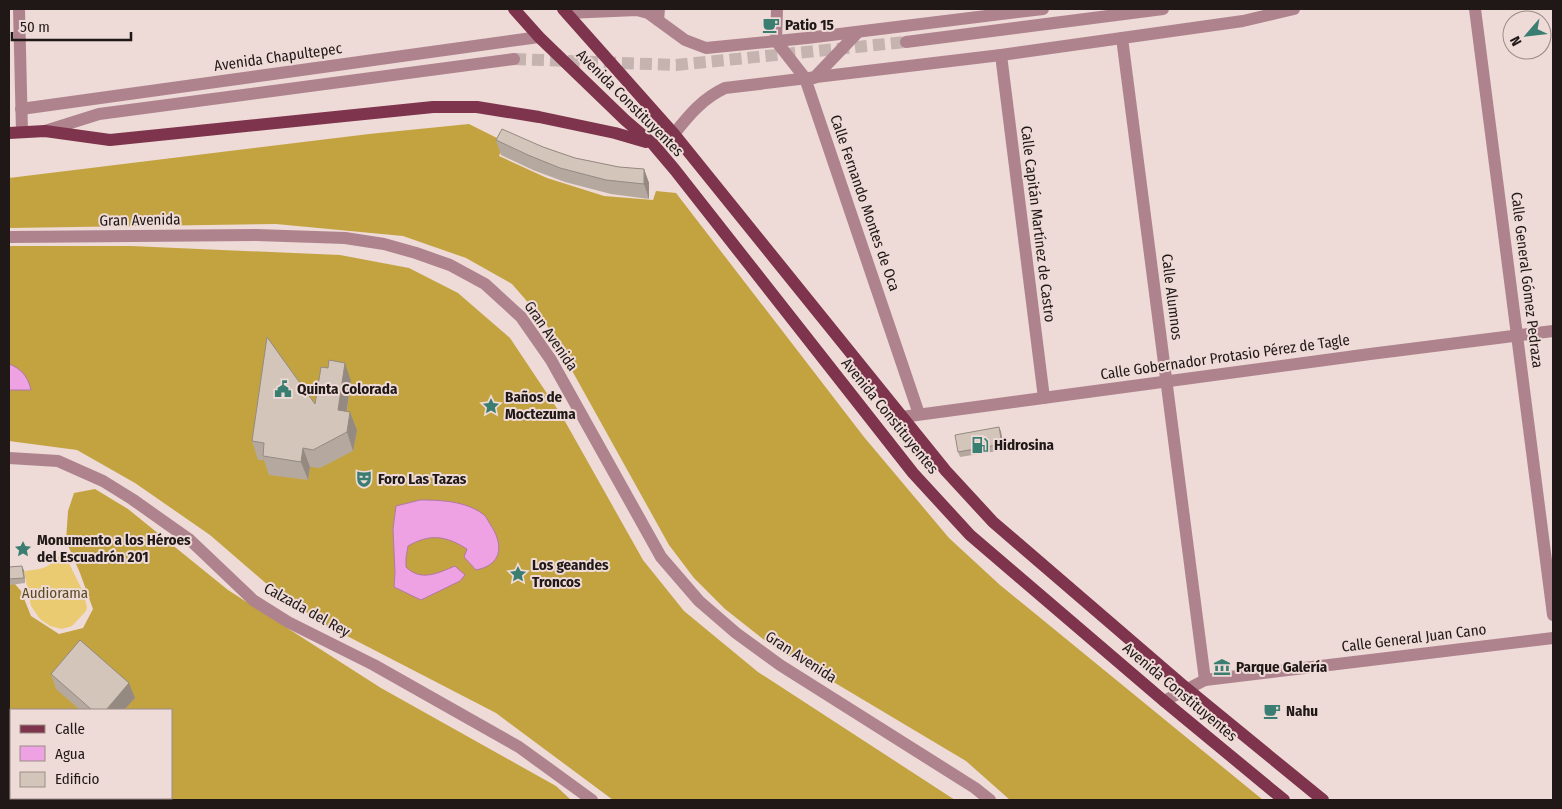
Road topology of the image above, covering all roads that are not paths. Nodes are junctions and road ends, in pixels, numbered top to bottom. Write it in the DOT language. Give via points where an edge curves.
graph roads {
  1 [pos="19,9"];
  2 [pos="514,9"];
  3 [pos="777,9"];
  4 [pos="1043,9"];
  5 [pos="1162,9"];
  6 [pos="1294,9"];
  7 [pos="1475,9"];
  8 [pos="565,11"];
  9 [pos="658,14"];
  10 [pos="858,32"];
  11 [pos="540,36"];
  12 [pos="1122,38"];
  13 [pos="776,41"];
  14 [pos="906,42"];
  15 [pos="1000,55"];
  16 [pos="514,59"];
  17 [pos="810,78"];
  18 [pos="21,109"];
  19 [pos="45,131"];
  20 [pos="15,133"];
  21 [pos="674,134"];
  22 [pos="653,144"];
  23 [pos="9,237"];
  24 [pos="1553,331"];
  25 [pos="1518,336"];
  26 [pos="1166,381"];
  27 [pos="1044,398"];
  28 [pos="919,414"];
  29 [pos="902,417"];
  30 [pos="9,458"];
  31 [pos="1553,615"];
  32 [pos="1553,638"];
  33 [pos="1205,680"];
  34 [pos="1186,688"];
  35 [pos="1164,701"];
  36 [pos="592,800"];
  37 [pos="990,800"];
  38 [pos="1284,800"];
  39 [pos="1323,800"];
  1 -- 18 [label="street"];
  2 -- 11 [label="main road, Avenida Constituyentes"];
  3 -- 13 [label="street"];
  4 -- 10 [label="street"];
  5 -- 14 [label="street"];
  6 -- 12 [label="street" via="1243,21"];
  7 -- 25 [label="street, Calle General Gómez Pedraza"];
  8 -- 9 [label="street" via="637,10"];
  8 -- 21 [label="main road, Avenida Constituyentes"];
  9 -- 13 [label="street" via="685,40 706,48"];
  10 -- 13 [label="street"];
  10 -- 17 [label="street"];
  11 -- 18 [label="street, Avenida Chapultepec"];
  11 -- 22 [label="main road, Avenida Constituyentes" via="624,120"];
  12 -- 15 [label="street"];
  12 -- 26 [label="street, Calle Alumnos"];
  13 -- 17 [label="street, Calle Fernando Montes de Oca"];
  15 -- 17 [label="street"];
  15 -- 27 [label="street, Calle Capitán Martínez de Castro"];
  16 -- 19 [label="street" via="99,114"];
  17 -- 21 [label="street" via="725,88 702,102"];
  17 -- 28 [label="street, Calle Fernando Montes de Oca"];
  18 -- 20 [label="street"];
  19 -- 20 [label="main road"];
  19 -- 22 [label="main road" via="110,140 433,107 477,108 540,117"];
  21 -- 29 [label="main road, Avenida Constituyentes"];
  22 -- 35 [label="main road, Avenida Constituyentes" via="913,473 970,535"];
  23 -- 37 [label="street, Gran Avenida" via="256,235 345,238 416,253 450,265 485,284 521,317 551,360 661,557 699,600 736,633 780,664"];
  24 -- 25 [label="street, Calle Gobernador Protasio Pérez de Tagle"];
  25 -- 26 [label="street, Calle Gobernador Protasio Pérez de Tagle"];
  25 -- 31 [label="street, Calle General Gómez Pedraza"];
  26 -- 27 [label="street, Calle Gobernador Protasio Pérez de Tagle"];
  26 -- 33 [label="street, Calle Alumnos"];
  27 -- 28 [label="street, Calle Gobernador Protasio Pérez de Tagle"];
  28 -- 29 [label="street, Calle Gobernador Protasio Pérez de Tagle"];
  29 -- 34 [label="main road, Avenida Constituyentes" via="993,522"];
  30 -- 36 [label="street, Calzada del Rey" via="58,461 103,481 190,540 253,600 519,747"];
  32 -- 33 [label="street, Calle General Juan Cano"];
  33 -- 34 [label="street, Calle General Juan Cano"];
  34 -- 35 [label="street, Calle General Juan Cano"];
  34 -- 39 [label="main road, Avenida Constituyentes"];
  35 -- 38 [label="main road, Avenida Constituyentes"];
}
